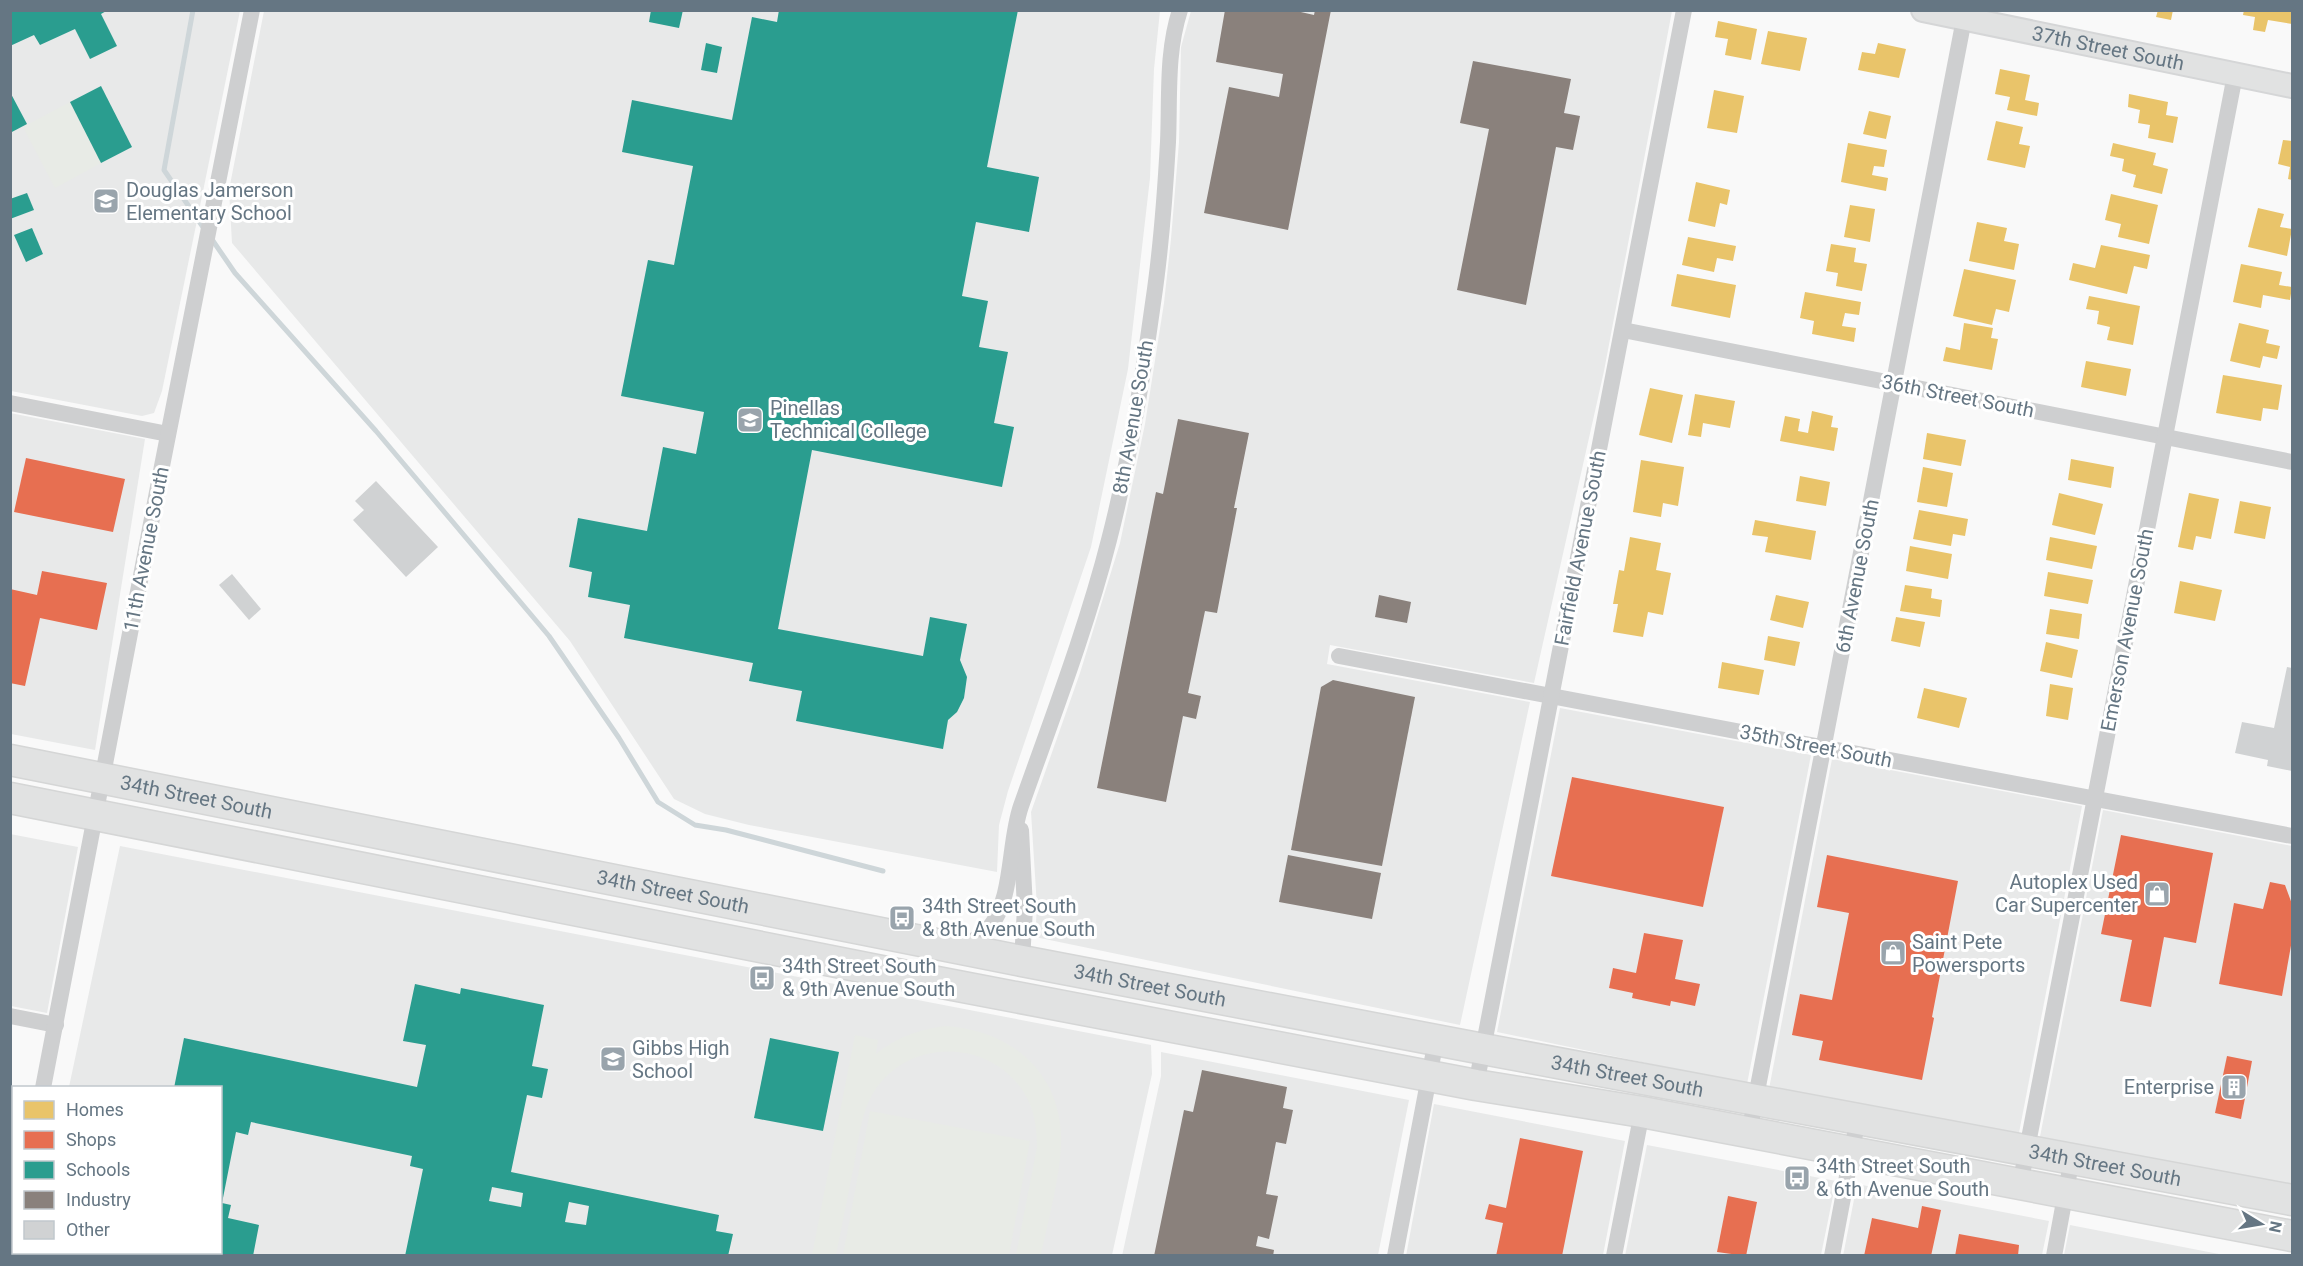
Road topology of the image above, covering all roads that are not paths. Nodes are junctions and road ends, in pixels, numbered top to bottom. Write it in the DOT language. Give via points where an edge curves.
graph roads {
  1 [pos="252,10"];
  2 [pos="1180,10"];
  3 [pos="1684,10"];
  4 [pos="1923,10"];
  5 [pos="1964,19"];
  6 [pos="2235,75"];
  7 [pos="2292,86"];
  8 [pos="1623,330"];
  9 [pos="1894,383"];
  10 [pos="10,404"];
  11 [pos="168,434"];
  12 [pos="2165,437"];
  13 [pos="2292,462"];
  14 [pos="1339,656"];
  15 [pos="1552,696"];
  16 [pos="1823,747"];
  17 [pos="10,760"];
  18 [pos="102,779"];
  19 [pos="10,798"];
  20 [pos="2095,799"];
  21 [pos="1020,810"];
  22 [pos="95,816"];
  23 [pos="2292,836"];
  24 [pos="962,949"];
  25 [pos="1022,961"];
  26 [pos="937,982"];
  27 [pos="10,1016"];
  28 [pos="56,1025"];
  29 [pos="1436,1040"];
  30 [pos="1483,1049"];
  31 [pos="1429,1075"];
  32 [pos="1476,1085"];
  33 [pos="43,1086"];
  34 [pos="1756,1098"];
  35 [pos="1642,1112"];
  36 [pos="1858,1118"];
  37 [pos="1749,1133"];
  38 [pos="2026,1149"];
  39 [pos="1852,1153"];
  40 [pos="2072,1158"];
  41 [pos="2020,1185"];
  42 [pos="2066,1193"];
  43 [pos="2292,1200"];
  44 [pos="2292,1236"];
  45 [pos="1395,1256"];
  46 [pos="1614,1256"];
  47 [pos="1832,1256"];
  48 [pos="2054,1256"];
  1 -- 11 [label="street, 11th Avenue South"];
  2 -- 21 [label="street, 8th Avenue South" via="1171,45 1168,141 1155,291 1134,422 1109,540 1070,670"];
  3 -- 8 [label="street, Fairfield Avenue South"];
  4 -- 5 [label="street, 37th Street South"];
  5 -- 6 [label="street, 37th Street South"];
  5 -- 9 [label="street, 6th Avenue South"];
  6 -- 7 [label="street, 37th Street South"];
  6 -- 12 [label="street, Emerson Avenue South"];
  8 -- 9 [label="street, 36th Street South"];
  8 -- 15 [label="street, Fairfield Avenue South"];
  9 -- 12 [label="street, 36th Street South"];
  9 -- 16 [label="street, 6th Avenue South"];
  10 -- 11 [label="street"];
  11 -- 18 [label="street, 11th Avenue South"];
  12 -- 13 [label="street, 36th Street South"];
  12 -- 20 [label="street, Emerson Avenue South"];
  14 -- 15 [label="street, 35th Street South"];
  15 -- 16 [label="street, 35th Street South"];
  15 -- 30 [label="street, Fairfield Avenue South"];
  16 -- 20 [label="street, 35th Street South"];
  16 -- 34 [label="street, 6th Avenue South"];
  17 -- 18 [label="highway, 34th Street South"];
  18 -- 22 [label="street, 11th Avenue South"];
  18 -- 24 [label="highway, 34th Street South"];
  19 -- 22 [label="highway, 34th Street South"];
  20 -- 23 [label="street, 35th Street South"];
  20 -- 38 [label="street, Emerson Avenue South"];
  21 -- 24 [label="street, 8th Avenue South" via="1000,910 988,929"];
  21 -- 25 [label="street, 8th Avenue South" via="1026,908"];
  22 -- 26 [label="highway, 34th Street South"];
  22 -- 28 [label="street, 11th Avenue South"];
  24 -- 25 [label="highway, 34th Street South"];
  25 -- 26 [label="highway"];
  25 -- 29 [label="highway, 34th Street South"];
  26 -- 31 [label="highway, 34th Street South"];
  27 -- 28 [label="street"];
  28 -- 33 [label="street, 11th Avenue South"];
  29 -- 30 [label="highway, 34th Street South"];
  29 -- 31 [label="street"];
  30 -- 32 [label="street, Fairfield Avenue South"];
  30 -- 34 [label="highway, 34th Street South"];
  31 -- 32 [label="highway, 34th Street South"];
  31 -- 45 [label="street"];
  32 -- 35 [label="highway, 34th Street South"];
  34 -- 36 [label="highway, 34th Street South"];
  34 -- 37 [label="street, 6th Avenue South"];
  35 -- 37 [label="highway, 34th Street South"];
  35 -- 46 [label="street"];
  36 -- 38 [label="highway, 34th Street South"];
  36 -- 39 [label="street"];
  37 -- 39 [label="highway, 34th Street South"];
  38 -- 40 [label="highway, 34th Street South"];
  38 -- 41 [label="street, Emerson Avenue South"];
  39 -- 41 [label="highway, 34th Street South"];
  39 -- 47 [label="street"];
  40 -- 42 [label="street"];
  40 -- 43 [label="highway, 34th Street South"];
  41 -- 42 [label="highway, 34th Street South"];
  42 -- 44 [label="highway, 34th Street South"];
  42 -- 48 [label="street"];
}
